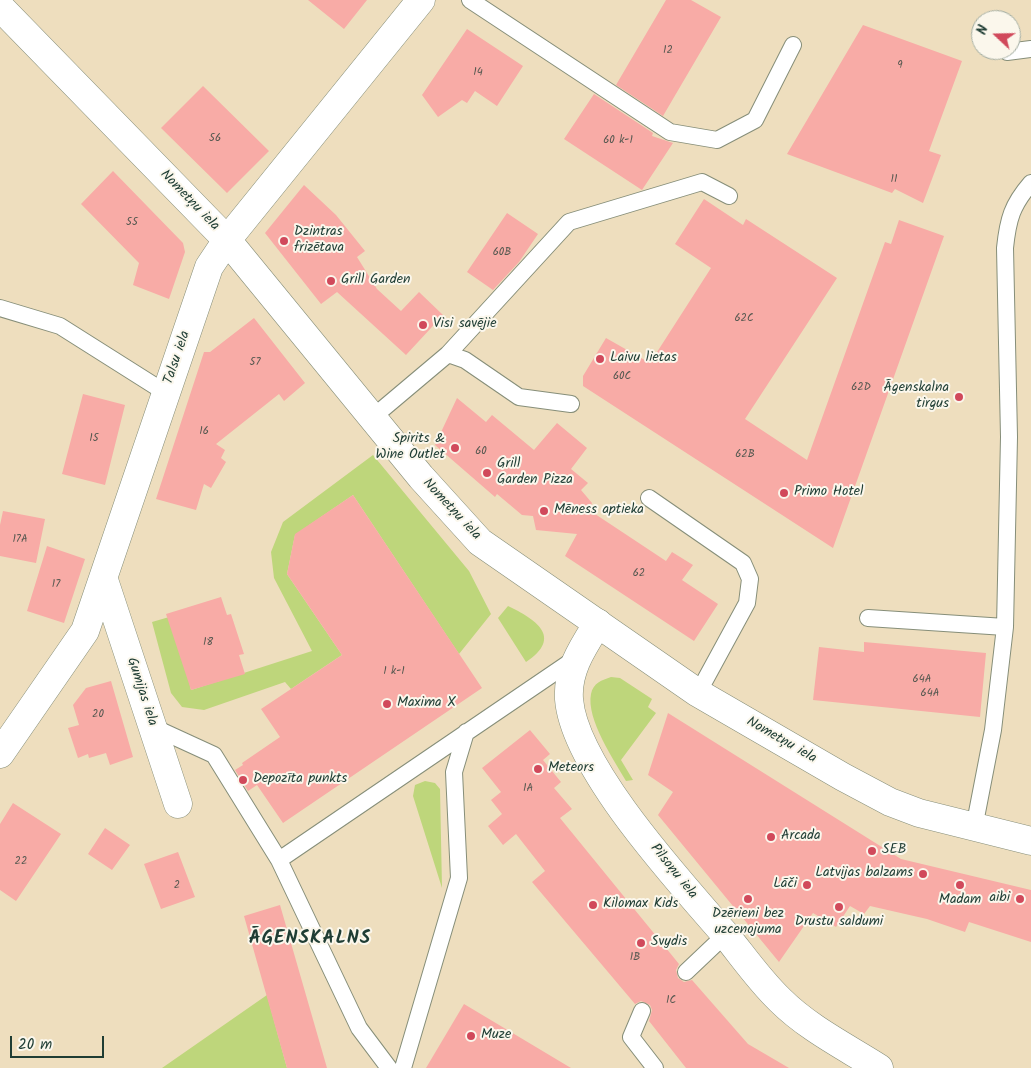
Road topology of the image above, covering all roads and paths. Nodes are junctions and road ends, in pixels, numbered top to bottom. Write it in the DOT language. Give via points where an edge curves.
graph roads {
  1 [pos="421,0"];
  2 [pos="470,0"];
  3 [pos="0,7"];
  4 [pos="793,45"];
  5 [pos="1031,183"];
  6 [pos="730,196"];
  7 [pos="227,240"];
  8 [pos="0,308"];
  9 [pos="448,354"];
  10 [pos="166,393"];
  11 [pos="571,404"];
  12 [pos="372,418"];
  13 [pos="649,498"];
  14 [pos="104,580"];
  15 [pos="868,618"];
  16 [pos="598,623"];
  17 [pos="1005,627"];
  18 [pos="576,658"];
  19 [pos="698,693"];
  20 [pos="153,727"];
  21 [pos="466,732"];
  22 [pos="0,754"];
  23 [pos="170,796"];
  24 [pos="974,828"];
  25 [pos="1031,841"];
  26 [pos="279,860"];
  27 [pos="725,935"];
  28 [pos="686,972"];
  29 [pos="642,1012"];
  30 [pos="389,1068"];
  31 [pos="403,1068"];
  32 [pos="655,1068"];
  33 [pos="879,1068"];
  1 -- 7 [label="street, Talsu iela"];
  2 -- 4 [label="lane" via="670,132 717,140 755,120"];
  3 -- 7 [label="street, Nometņu iela"];
  5 -- 17 [label="lane" via="1017,200 1007,223 1005,248 1009,437"];
  6 -- 9 [label="lane" via="702,182 569,222"];
  7 -- 10 [label="street, Talsu iela" via="209,267"];
  7 -- 12 [label="street, Nometņu iela"];
  8 -- 10 [label="lane" via="60,326"];
  9 -- 11 [label="lane" via="466,360 518,397"];
  9 -- 12 [label="lane"];
  10 -- 14 [label="street, Talsu iela"];
  12 -- 16 [label="street, Nometņu iela" via="480,542"];
  13 -- 19 [label="lane" via="743,563 750,579 747,603"];
  14 -- 20 [label="street, Gumijas iela"];
  14 -- 22 [label="street, Talsu iela" via="85,631"];
  15 -- 17 [label="lane"];
  16 -- 18 [label="street, Pilsoņu iela"];
  16 -- 19 [label="street, Nometņu iela"];
  17 -- 24 [label="lane" via="993,730"];
  18 -- 21 [label="lane"];
  18 -- 27 [label="street, Pilsoņu iela" via="569,683 571,713 598,772 632,821"];
  19 -- 24 [label="street, Nometņu iela" via="890,802"];
  20 -- 23 [label="street, Gumijas iela"];
  20 -- 26 [label="lane" via="214,755"];
  21 -- 26 [label="lane"];
  21 -- 31 [label="lane" via="454,772 459,878"];
  24 -- 25 [label="street, Nometņu iela"];
  26 -- 30 [label="lane" via="359,1028"];
  27 -- 28 [label="lane"];
  27 -- 33 [label="street, Pilsoņu iela" via="779,1000 805,1021"];
  29 -- 32 [label="lane" via="632,1037"];
}
